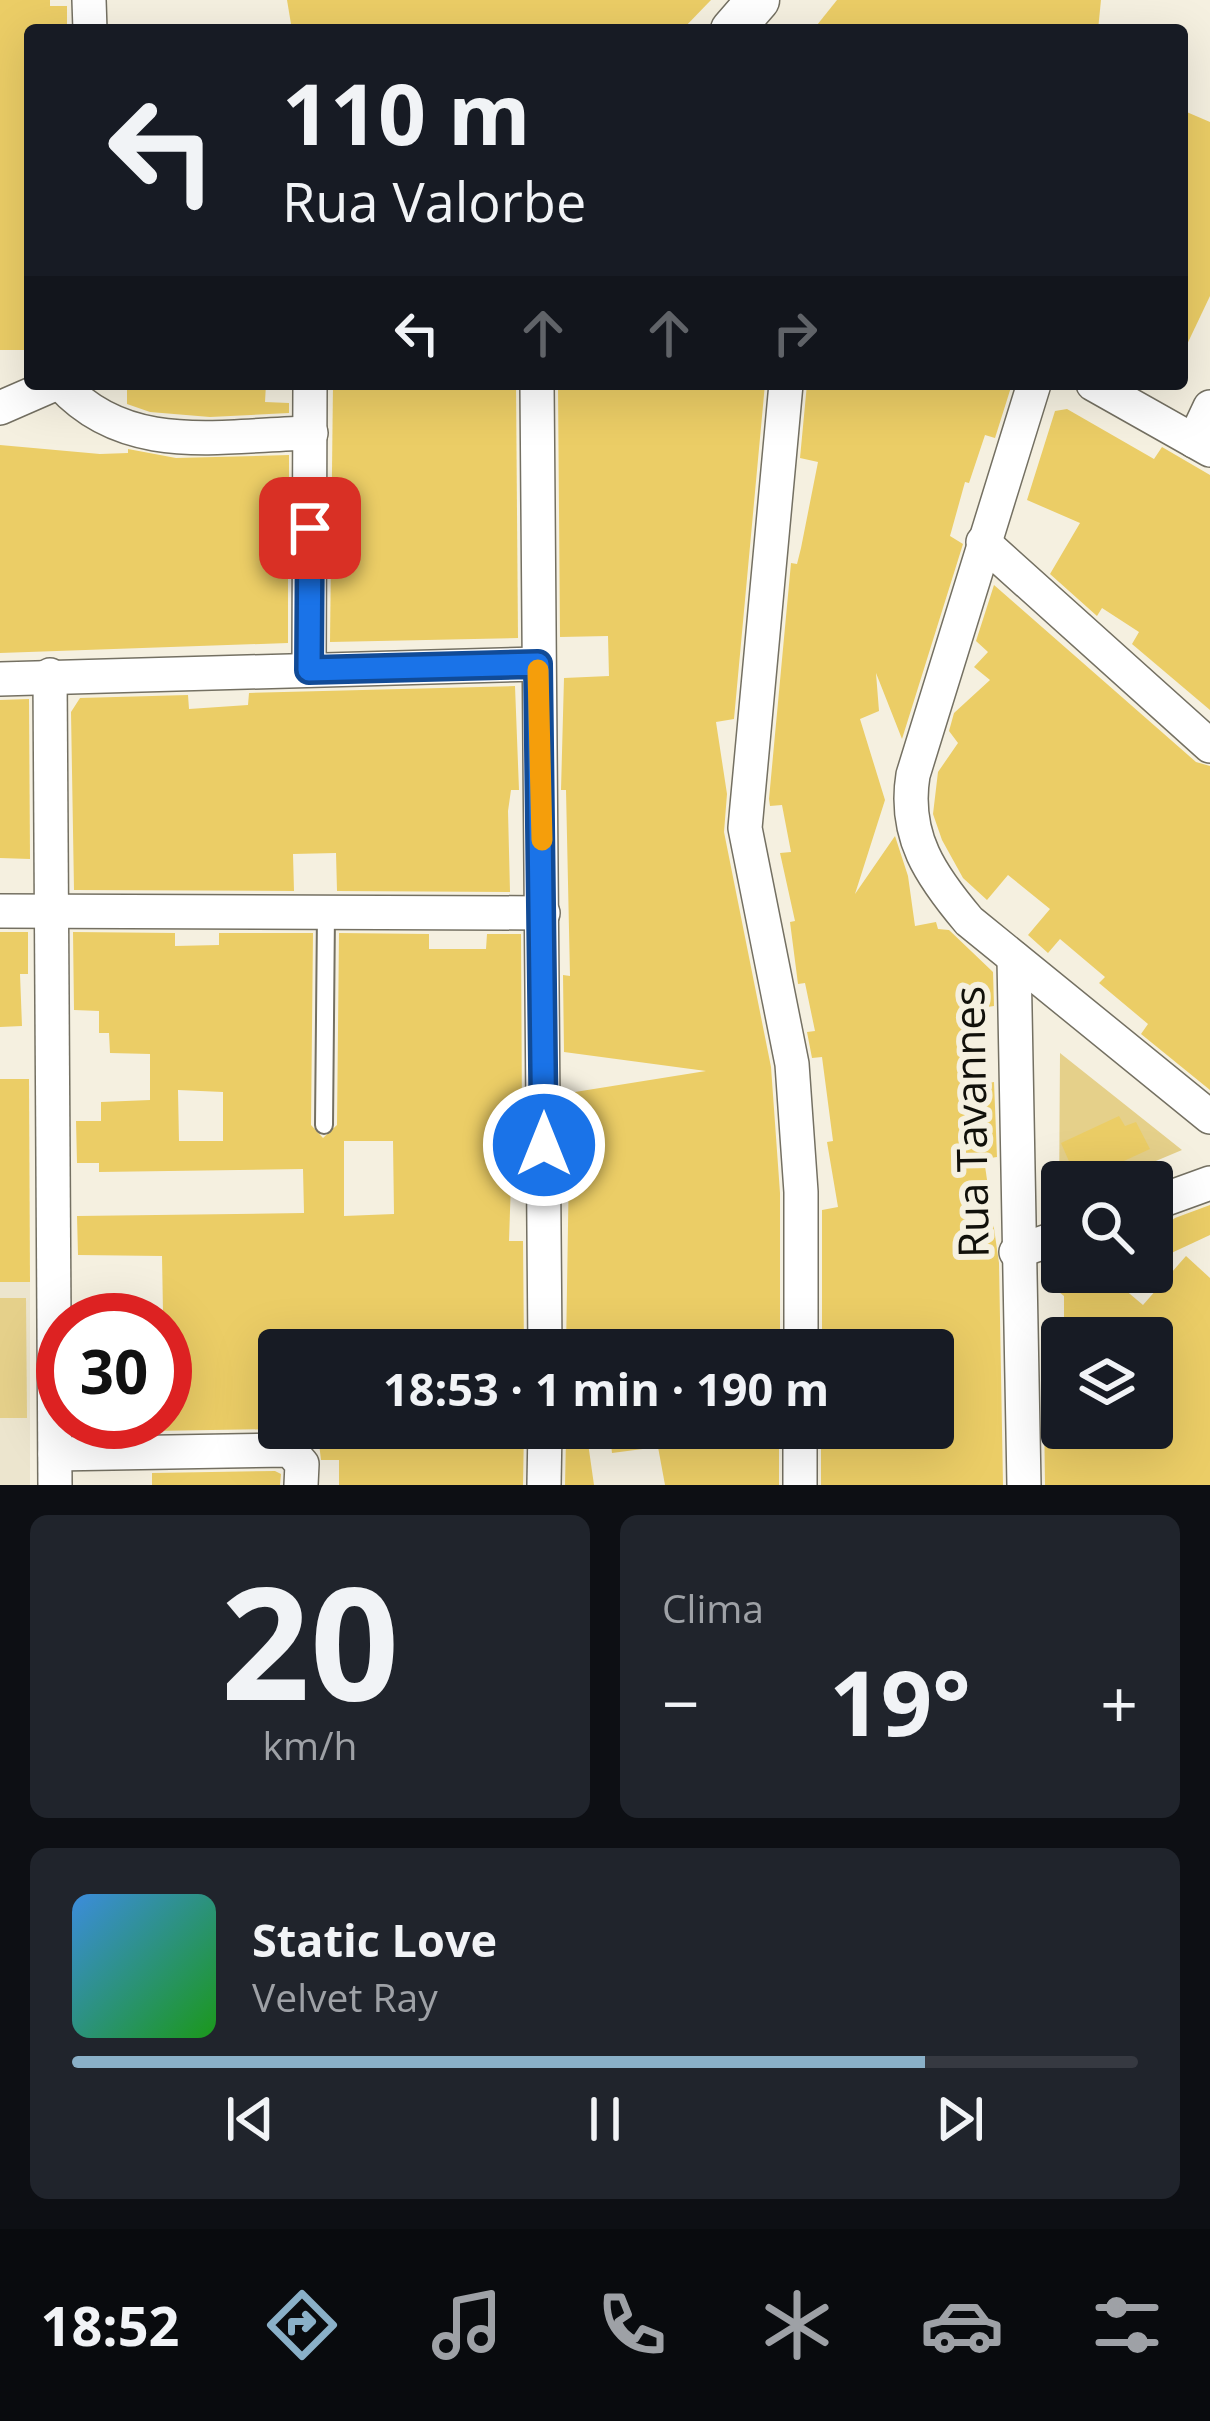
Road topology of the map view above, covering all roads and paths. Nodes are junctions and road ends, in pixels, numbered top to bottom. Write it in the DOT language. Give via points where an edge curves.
graph roads {
  1 [pos="758,0"];
  2 [pos="737,24"];
  3 [pos="48,390"];
  4 [pos="65,390"];
  5 [pos="310,390"];
  6 [pos="537,390"];
  7 [pos="785,390"];
  8 [pos="1032,390"];
  9 [pos="1104,390"];
  10 [pos="1210,407"];
  11 [pos="0,408"];
  12 [pos="311,433"];
  13 [pos="1202,446"];
  14 [pos="983,542"];
  15 [pos="538,664"];
  16 [pos="309,670"];
  17 [pos="50,675"];
  18 [pos="0,679"];
  19 [pos="1210,746"];
  20 [pos="0,911"];
  21 [pos="53,912"];
  22 [pos="326,913"];
  23 [pos="543,913"];
  24 [pos="1014,958"];
  25 [pos="1210,1117"];
  26 [pos="324,1126"];
  27 [pos="1210,1183"];
  28 [pos="1173,1196"];
  29 [pos="1041,1243"];
  30 [pos="1016,1252"];
  31 [pos="544,1329"];
  32 [pos="801,1329"];
  33 [pos="545,1449"];
  34 [pos="800,1449"];
  35 [pos="55,1469"];
  36 [pos="302,1485"];
  37 [pos="544,1485"];
  38 [pos="800,1485"];
  39 [pos="1024,1485"];
  1 -- 2 [label="street"];
  3 -- 11 [label="street"];
  4 -- 12 [label="street" via="95,417 139,434"];
  5 -- 12 [label="street"];
  6 -- 15 [label="street"];
  7 -- 32 [label="street" via="745,828 792,1064"];
  8 -- 14 [label="street, Rua Tavannes"];
  9 -- 13 [label="street"];
  10 -- 13 [label="street"];
  12 -- 16 [label="street"];
  14 -- 19 [label="street"];
  14 -- 24 [label="street, Rua Tavannes" via="908,806 937,882"];
  15 -- 16 [label="street"];
  15 -- 23 [label="street"];
  16 -- 17 [label="street"];
  17 -- 18 [label="street"];
  17 -- 21 [label="street"];
  20 -- 21 [label="street"];
  21 -- 22 [label="street"];
  21 -- 35 [label="street"];
  22 -- 23 [label="street"];
  22 -- 26 [label="lane"];
  23 -- 31 [label="street"];
  24 -- 25 [label="street"];
  24 -- 30 [label="street, Rua Tavannes"];
  27 -- 28 [label="street"];
  29 -- 30 [label="street"];
  30 -- 39 [label="street, Rua Tavannes"];
  33 -- 37 [label="street"];
  34 -- 38 [label="street"];
  35 -- 36 [label="street" via="290,1450 302,1464"];
}
